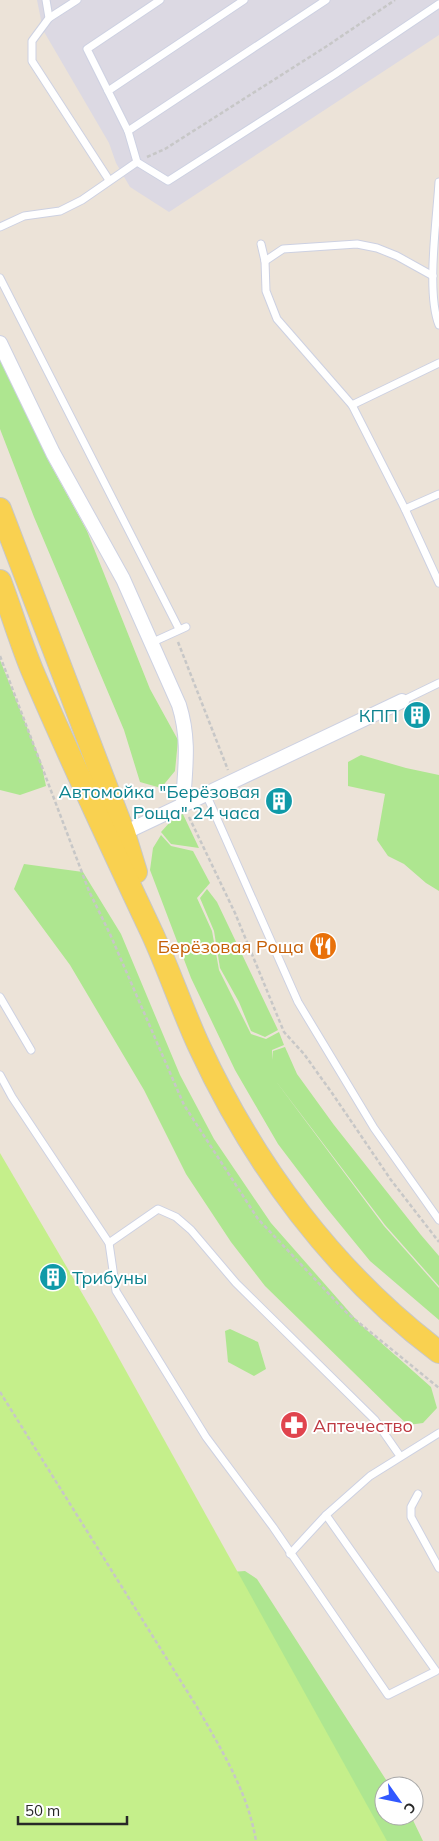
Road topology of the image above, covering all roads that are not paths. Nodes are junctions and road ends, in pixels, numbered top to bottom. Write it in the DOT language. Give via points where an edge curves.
graph roads {
  1 [pos="46,0"];
  2 [pos="77,0"];
  3 [pos="160,0"];
  4 [pos="244,0"];
  5 [pos="326,0"];
  6 [pos="439,4"];
  7 [pos="49,18"];
  8 [pos="108,91"];
  9 [pos="128,131"];
  10 [pos="137,162"];
  11 [pos="109,180"];
  12 [pos="439,182"];
  13 [pos="0,227"];
  14 [pos="261,244"];
  15 [pos="264,261"];
  16 [pos="433,276"];
  17 [pos="0,278"];
  18 [pos="439,325"];
  19 [pos="0,343"];
  20 [pos="439,362"];
  21 [pos="352,405"];
  22 [pos="439,494"];
  23 [pos="0,509"];
  24 [pos="405,509"];
  25 [pos="0,581"];
  26 [pos="439,583"];
  27 [pos="153,642"];
  28 [pos="439,684"];
  29 [pos="402,700"];
  30 [pos="206,794"];
  31 [pos="183,804"];
  32 [pos="124,833"];
  33 [pos="164,959"];
  34 [pos="0,997"];
  35 [pos="31,1050"];
  36 [pos="0,1075"];
  37 [pos="439,1220"];
  38 [pos="109,1243"];
  39 [pos="439,1352"];
  40 [pos="439,1433"];
  41 [pos="400,1456"];
  42 [pos="418,1494"];
  43 [pos="326,1515"];
  44 [pos="290,1554"];
  45 [pos="439,1568"];
  1 -- 7 [label="lane"];
  2 -- 7 [label="lane"];
  3 -- 8 [label="lane" via="87,48"];
  4 -- 8 [label="lane"];
  5 -- 9 [label="lane"];
  6 -- 10 [label="lane" via="168,181"];
  7 -- 11 [label="lane" via="32,41 32,62"];
  8 -- 9 [label="lane"];
  9 -- 10 [label="lane"];
  10 -- 11 [label="lane"];
  11 -- 13 [label="lane" via="82,200 60,210 24,216"];
  12 -- 16 [label="lane"];
  14 -- 15 [label="lane"];
  15 -- 16 [label="lane" via="283,249 357,244 384,250"];
  15 -- 21 [label="lane" via="266,291 278,319"];
  16 -- 18 [label="lane" via="435,316"];
  17 -- 27 [label="lane" via="180,629"];
  19 -- 27 [label="street" via="52,453 123,580"];
  20 -- 21 [label="lane"];
  21 -- 24 [label="lane"];
  22 -- 24 [label="lane"];
  23 -- 32 [label="main road"];
  24 -- 26 [label="lane"];
  25 -- 33 [label="main road" via="36,677 91,805"];
  27 -- 31 [label="street" via="185,724"];
  28 -- 29 [label="lane"];
  29 -- 30 [label="street"];
  30 -- 31 [label="street"];
  30 -- 37 [label="lane" via="298,1002 374,1128"];
  31 -- 32 [label="street"];
  32 -- 33 [label="main road"];
  33 -- 39 [label="main road" via="199,1046 269,1171 313,1232 363,1287"];
  34 -- 35 [label="lane"];
  36 -- 38 [label="lane"];
  38 -- 41 [label="lane" via="158,1209 176,1217 191,1230 236,1284 375,1420"];
  38 -- 44 [label="lane" via="116,1291 206,1438"];
  40 -- 41 [label="lane"];
  41 -- 43 [label="lane" via="370,1476"];
  42 -- 45 [label="lane" via="411,1507 411,1517"];
  43 -- 44 [label="lane"];
  43 -- 44 [label="lane" via="436,1671 388,1694"];
}
